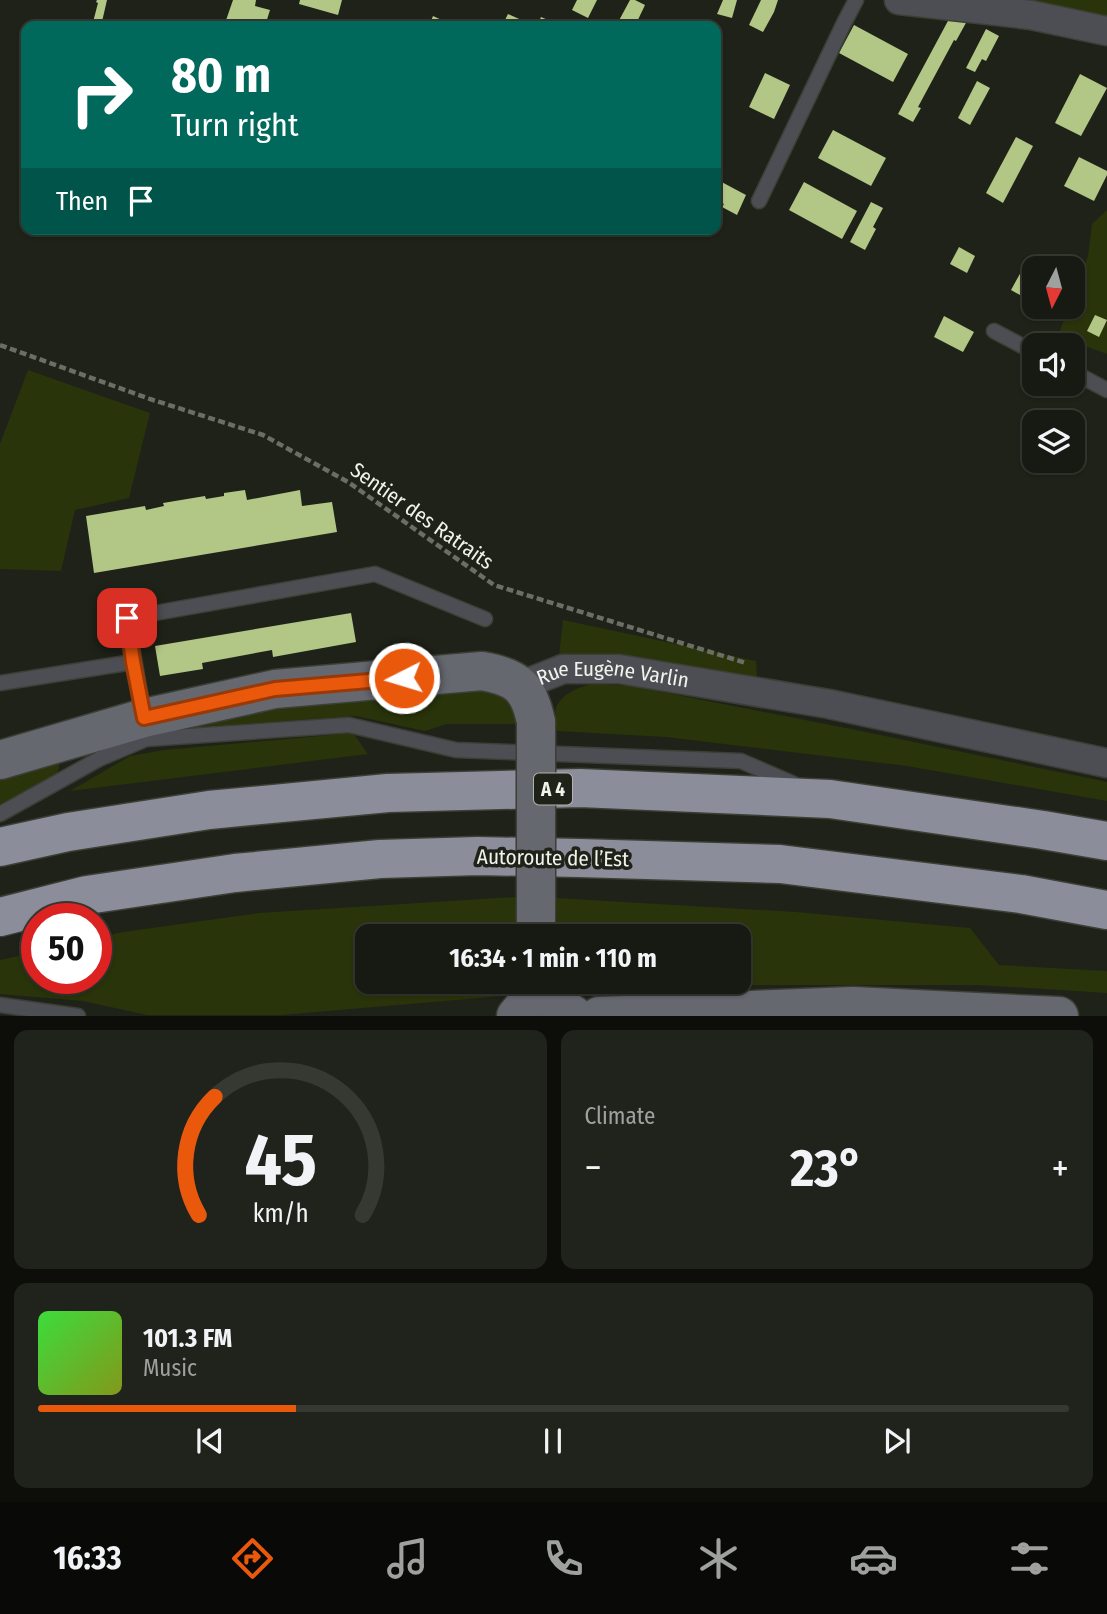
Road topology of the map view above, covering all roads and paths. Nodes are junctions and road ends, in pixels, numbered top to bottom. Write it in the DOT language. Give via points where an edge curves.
graph roads {
  1 [pos="856,0"];
  2 [pos="899,0"];
  3 [pos="1107,31"];
  4 [pos="759,201"];
  5 [pos="994,331"];
  6 [pos="0,345"];
  7 [pos="1022,346"];
  8 [pos="1085,378"];
  9 [pos="1107,390"];
  10 [pos="485,619"];
  11 [pos="133,662"];
  12 [pos="754,667"];
  13 [pos="0,683"];
  14 [pos="520,686"];
  15 [pos="145,728"];
  16 [pos="0,760"];
  17 [pos="1107,763"];
  18 [pos="830,799"];
  19 [pos="0,814"];
  20 [pos="1107,841"];
  21 [pos="0,846"];
  22 [pos="1107,910"];
  23 [pos="0,917"];
  24 [pos="536,924"];
  25 [pos="530,994"];
  26 [pos="548,994"];
  27 [pos="0,1005"];
  28 [pos="78,1016"];
  29 [pos="516,1016"];
  30 [pos="575,1016"];
  31 [pos="599,1016"];
  32 [pos="1059,1016"];
  1 -- 4 [label="lane"];
  2 -- 3 [label="street" via="1031,15"];
  5 -- 7 [label="lane"];
  6 -- 12 [label="path, Sentier des Ratraits" via="263,435 348,482 494,585"];
  8 -- 9 [label="lane"];
  10 -- 11 [label="lane" via="375,574 127,618"];
  11 -- 13 [label="lane"];
  11 -- 15 [label="lane"];
  14 -- 15 [label="main road, Rue Eugène Varlin" via="503,675 482,671 275,689"];
  14 -- 17 [label="street, Rue Eugène Varlin" via="563,669 619,669 828,704"];
  14 -- 24 [label="main road, bridge" via="532,702 536,722"];
  15 -- 16 [label="main road, Rue Eugène Varlin"];
  15 -- 18 [label="lane" via="349,725 456,750 741,761"];
  15 -- 19 [label="lane"];
  18 -- 20 [label="highway, A 4"];
  18 -- 21 [label="highway, A 4" via="580,788 388,793 209,810"];
  22 -- 23 [label="highway, Autoroute de l’Est" via="1021,894 780,864 478,856 380,859 235,873 87,895"];
  25 -- 29 [label="main road"];
  26 -- 30 [label="main road"];
  27 -- 28 [label="lane"];
  31 -- 32 [label="main road" via="853,1006"];
}
